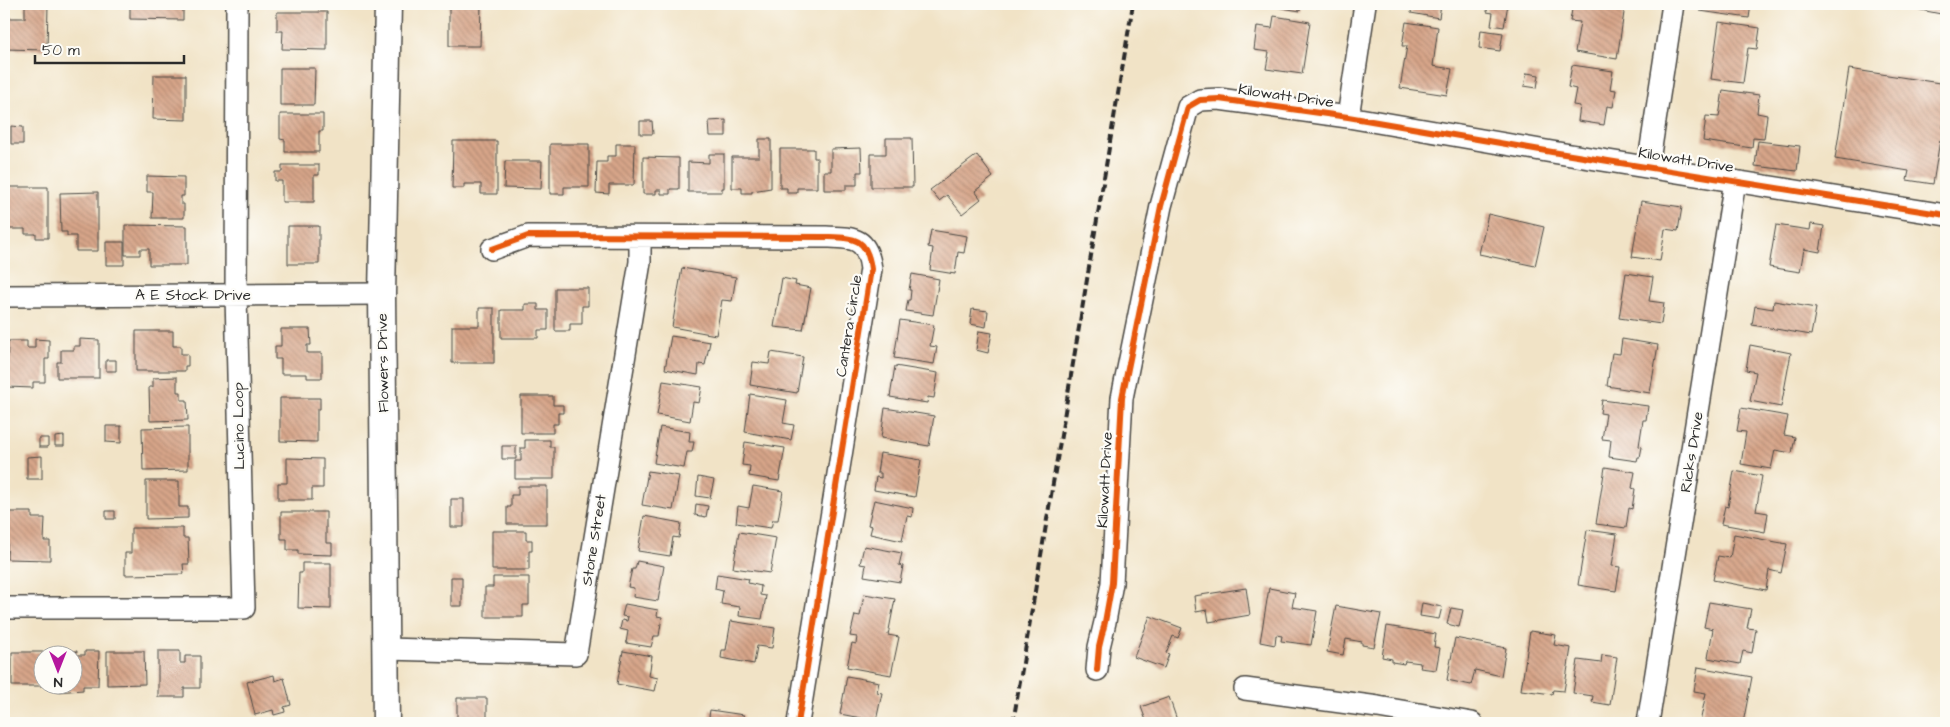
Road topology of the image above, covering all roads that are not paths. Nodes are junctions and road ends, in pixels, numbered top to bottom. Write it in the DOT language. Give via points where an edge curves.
graph roads {
  1 [pos="237,4"];
  2 [pos="388,4"];
  3 [pos="1365,4"];
  4 [pos="1673,4"];
  5 [pos="1348,116"];
  6 [pos="1648,166"];
  7 [pos="1735,181"];
  8 [pos="1946,215"];
  9 [pos="640,238"];
  10 [pos="492,249"];
  11 [pos="382,294"];
  12 [pos="4,296"];
  13 [pos="236,296"];
  14 [pos="4,608"];
  15 [pos="386,650"];
  16 [pos="1097,670"];
  17 [pos="1245,688"];
  18 [pos="1377,715"];
  19 [pos="386,723"];
  20 [pos="798,723"];
  21 [pos="1472,723"];
  22 [pos="1648,723"];
  1 -- 13 [label="street, Lucino Loop"];
  2 -- 11 [label="street, Flowers Drive"];
  3 -- 5 [label="street"];
  4 -- 6 [label="street"];
  5 -- 6 [label="street, Kilowatt Drive" via="1542,151"];
  5 -- 16 [label="street, Kilowatt Drive" via="1219,99 1200,100 1188,107 1161,206 1122,398 1112,583"];
  6 -- 7 [label="street, Kilowatt Drive"];
  7 -- 8 [label="street, Kilowatt Drive"];
  7 -- 22 [label="street, Ricks Drive"];
  9 -- 10 [label="street, Cantera Circle" via="528,236"];
  9 -- 15 [label="street, Stone Street" via="640,262 576,654"];
  9 -- 20 [label="street, Cantera Circle" via="847,238 862,243 869,255 871,270"];
  11 -- 13 [label="street, A E Stock Drive"];
  11 -- 15 [label="street, Flowers Drive"];
  12 -- 13 [label="street, A E Stock Drive"];
  13 -- 14 [label="street, Lucino Loop" via="244,608"];
  15 -- 19 [label="street, Flowers Drive"];
  17 -- 18 [label="street"];
  18 -- 21 [label="street"];
}
